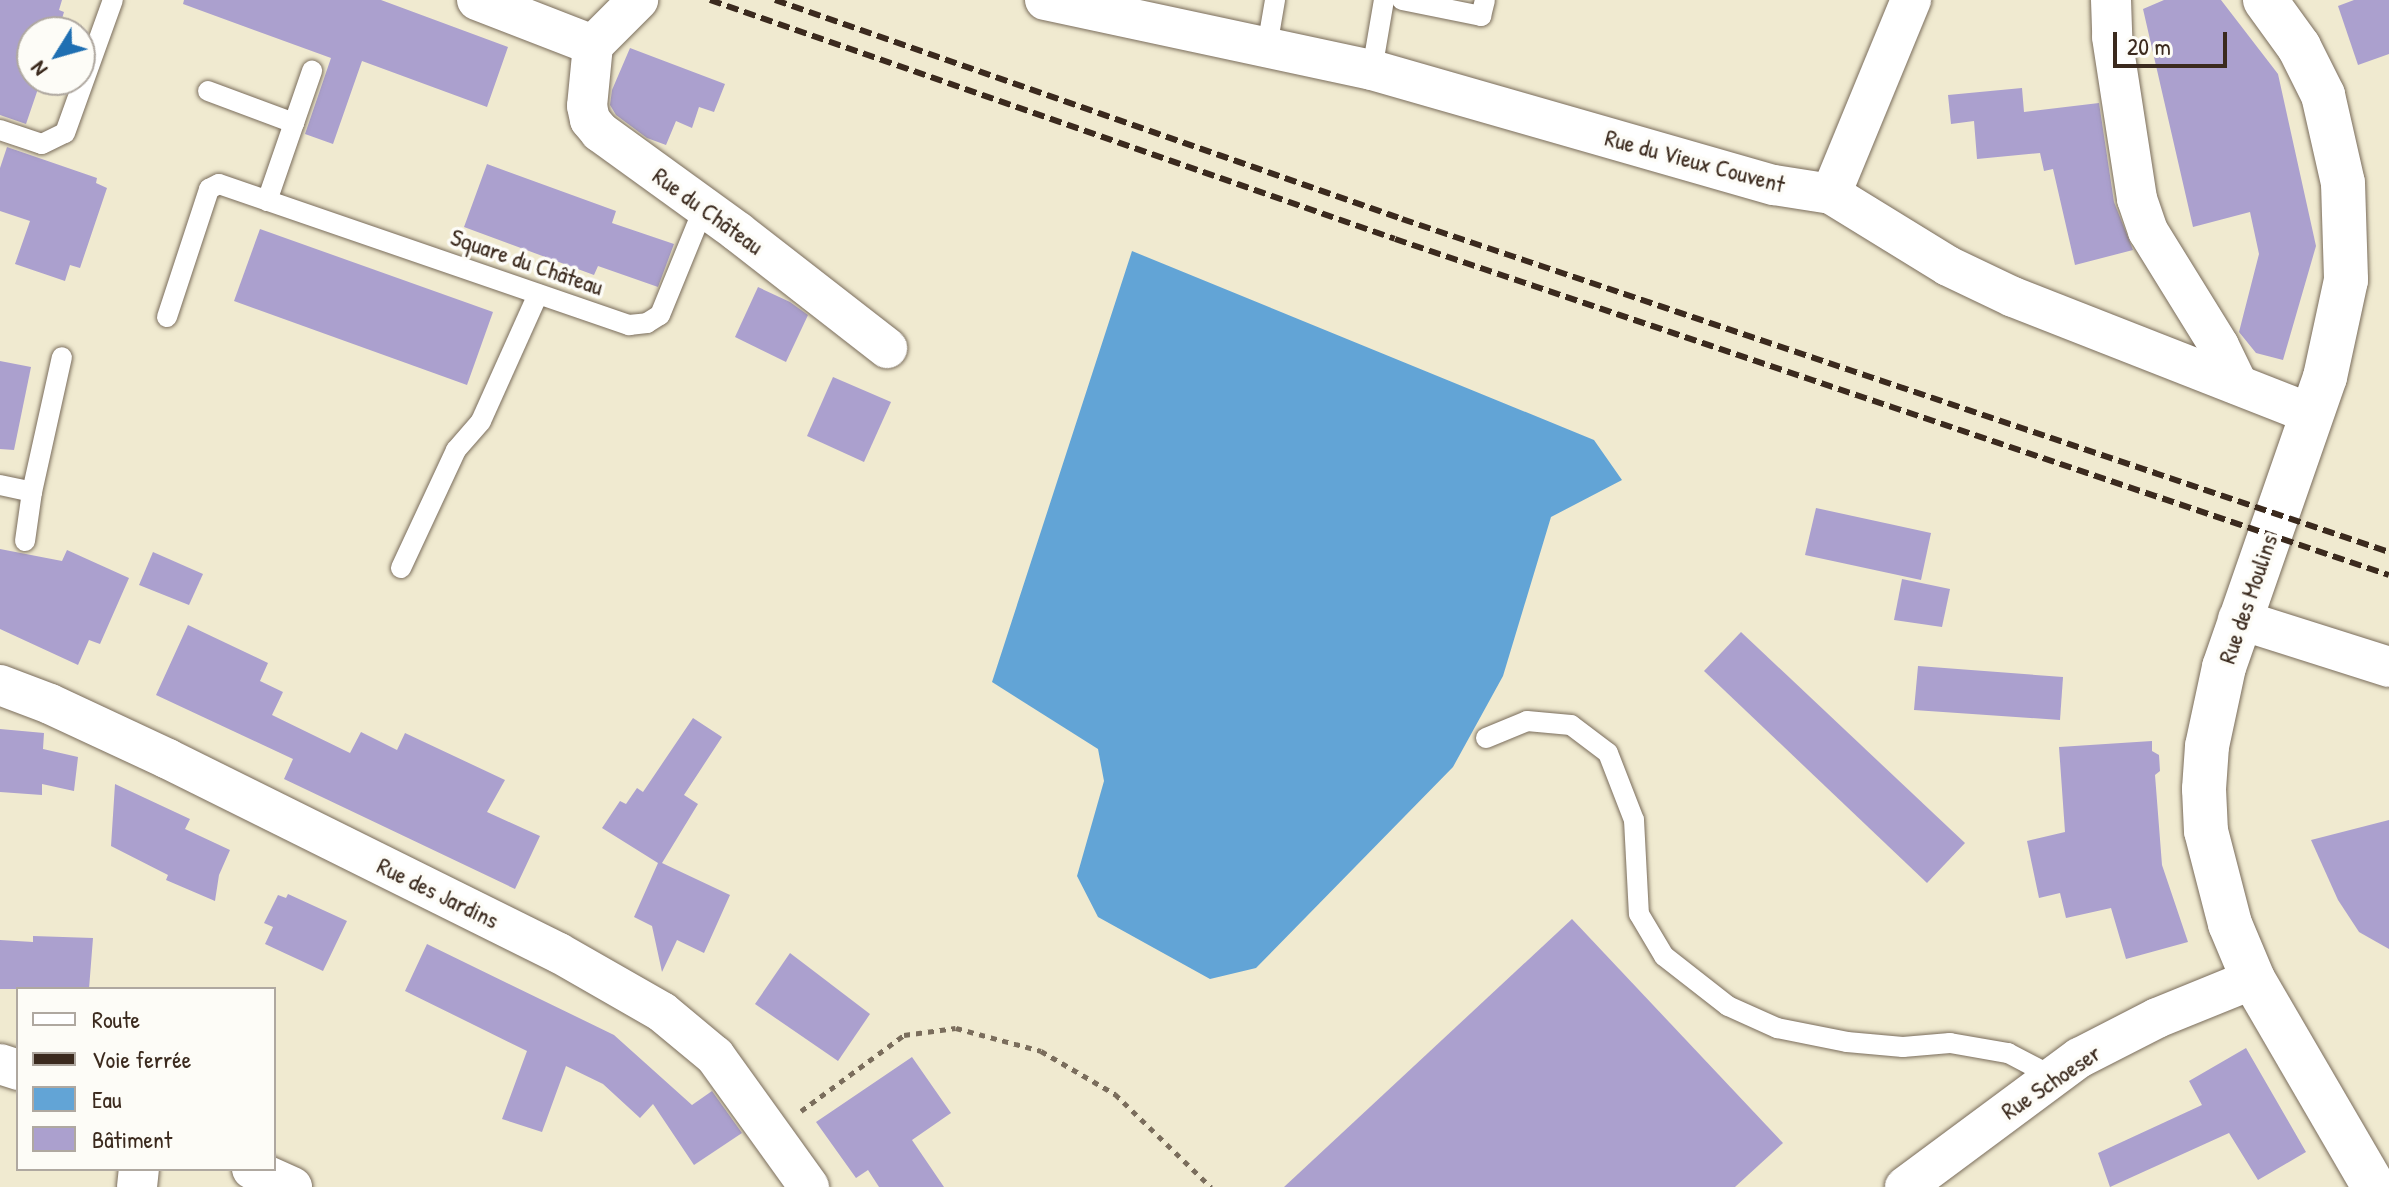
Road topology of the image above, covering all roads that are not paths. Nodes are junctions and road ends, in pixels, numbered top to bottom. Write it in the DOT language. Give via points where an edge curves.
graph roads {
  1 [pos="113,0"];
  2 [pos="477,0"];
  3 [pos="638,0"];
  4 [pos="1045,0"];
  5 [pos="1275,0"];
  6 [pos="1384,0"];
  7 [pos="1402,0"];
  8 [pos="1485,0"];
  9 [pos="1911,0"];
  10 [pos="2111,0"];
  11 [pos="2265,0"];
  12 [pos="593,45"];
  13 [pos="1267,47"];
  14 [pos="1372,70"];
  15 [pos="312,71"];
  16 [pos="208,91"];
  17 [pos="294,123"];
  18 [pos="0,130"];
  19 [pos="1831,194"];
  20 [pos="267,201"];
  21 [pos="704,207"];
  22 [pos="538,294"];
  23 [pos="167,317"];
  24 [pos="887,348"];
  25 [pos="62,357"];
  26 [pos="2238,385"];
  27 [pos="2311,414"];
  28 [pos="0,485"];
  29 [pos="32,492"];
  30 [pos="25,541"];
  31 [pos="401,568"];
  32 [pos="2238,619"];
  33 [pos="2389,667"];
  34 [pos="0,685"];
  35 [pos="1486,738"];
  36 [pos="2253,979"];
  37 [pos="2054,1077"];
  38 [pos="256,1171"];
  39 [pos="292,1187"];
  40 [pos="809,1187"];
  41 [pos="1905,1187"];
  42 [pos="2374,1187"];
  1 -- 18 [label="lane" via="65,133 42,144"];
  2 -- 12 [label="street"];
  3 -- 12 [label="street"];
  4 -- 13 [label="street, Rue du Vieux Couvent"];
  5 -- 13 [label="lane"];
  6 -- 14 [label="lane"];
  7 -- 8 [label="lane" via="1481,16"];
  9 -- 19 [label="street"];
  10 -- 26 [label="street" via="2137,199 2148,231"];
  11 -- 27 [label="main road, Rue des Moulins" via="2299,47 2323,95 2343,183 2346,280 2336,338"];
  12 -- 21 [label="street, Rue du Château" via="590,120"];
  13 -- 14 [label="street, Rue du Vieux Couvent"];
  14 -- 19 [label="street, Rue du Vieux Couvent" via="1774,185"];
  15 -- 17 [label="lane"];
  16 -- 17 [label="lane"];
  17 -- 20 [label="lane"];
  19 -- 26 [label="street, Rue du Vieux Couvent" via="1948,266 2013,297"];
  20 -- 22 [label="lane, Square du Château"];
  20 -- 23 [label="lane, Square du Château" via="219,184 209,189"];
  21 -- 22 [label="lane, Square du Château" via="660,315 647,323 629,325"];
  21 -- 24 [label="street, Rue du Château"];
  22 -- 31 [label="lane" via="481,421 456,450"];
  25 -- 29 [label="lane"];
  26 -- 27 [label="street, Rue du Vieux Couvent"];
  27 -- 32 [label="main road, Rue des Moulins"];
  28 -- 29 [label="lane"];
  29 -- 30 [label="lane"];
  32 -- 33 [label="street"];
  32 -- 36 [label="main road, Rue des Moulins" via="2215,702 2204,789 2215,877"];
  34 -- 40 [label="street, Rue des Jardins" via="196,773 559,953 662,1012 715,1056"];
  35 -- 37 [label="lane" via="1527,721 1571,725 1608,753 1634,820 1639,914 1664,956 1728,1006 1777,1028 1847,1042 1903,1047 1950,1043 2008,1053"];
  36 -- 37 [label="street, Rue Schoeser" via="2157,1018 2079,1058"];
  36 -- 42 [label="main road, Rue des Moulins"];
  37 -- 41 [label="street, Rue Schoeser"];
  38 -- 39 [label="street"];
}
